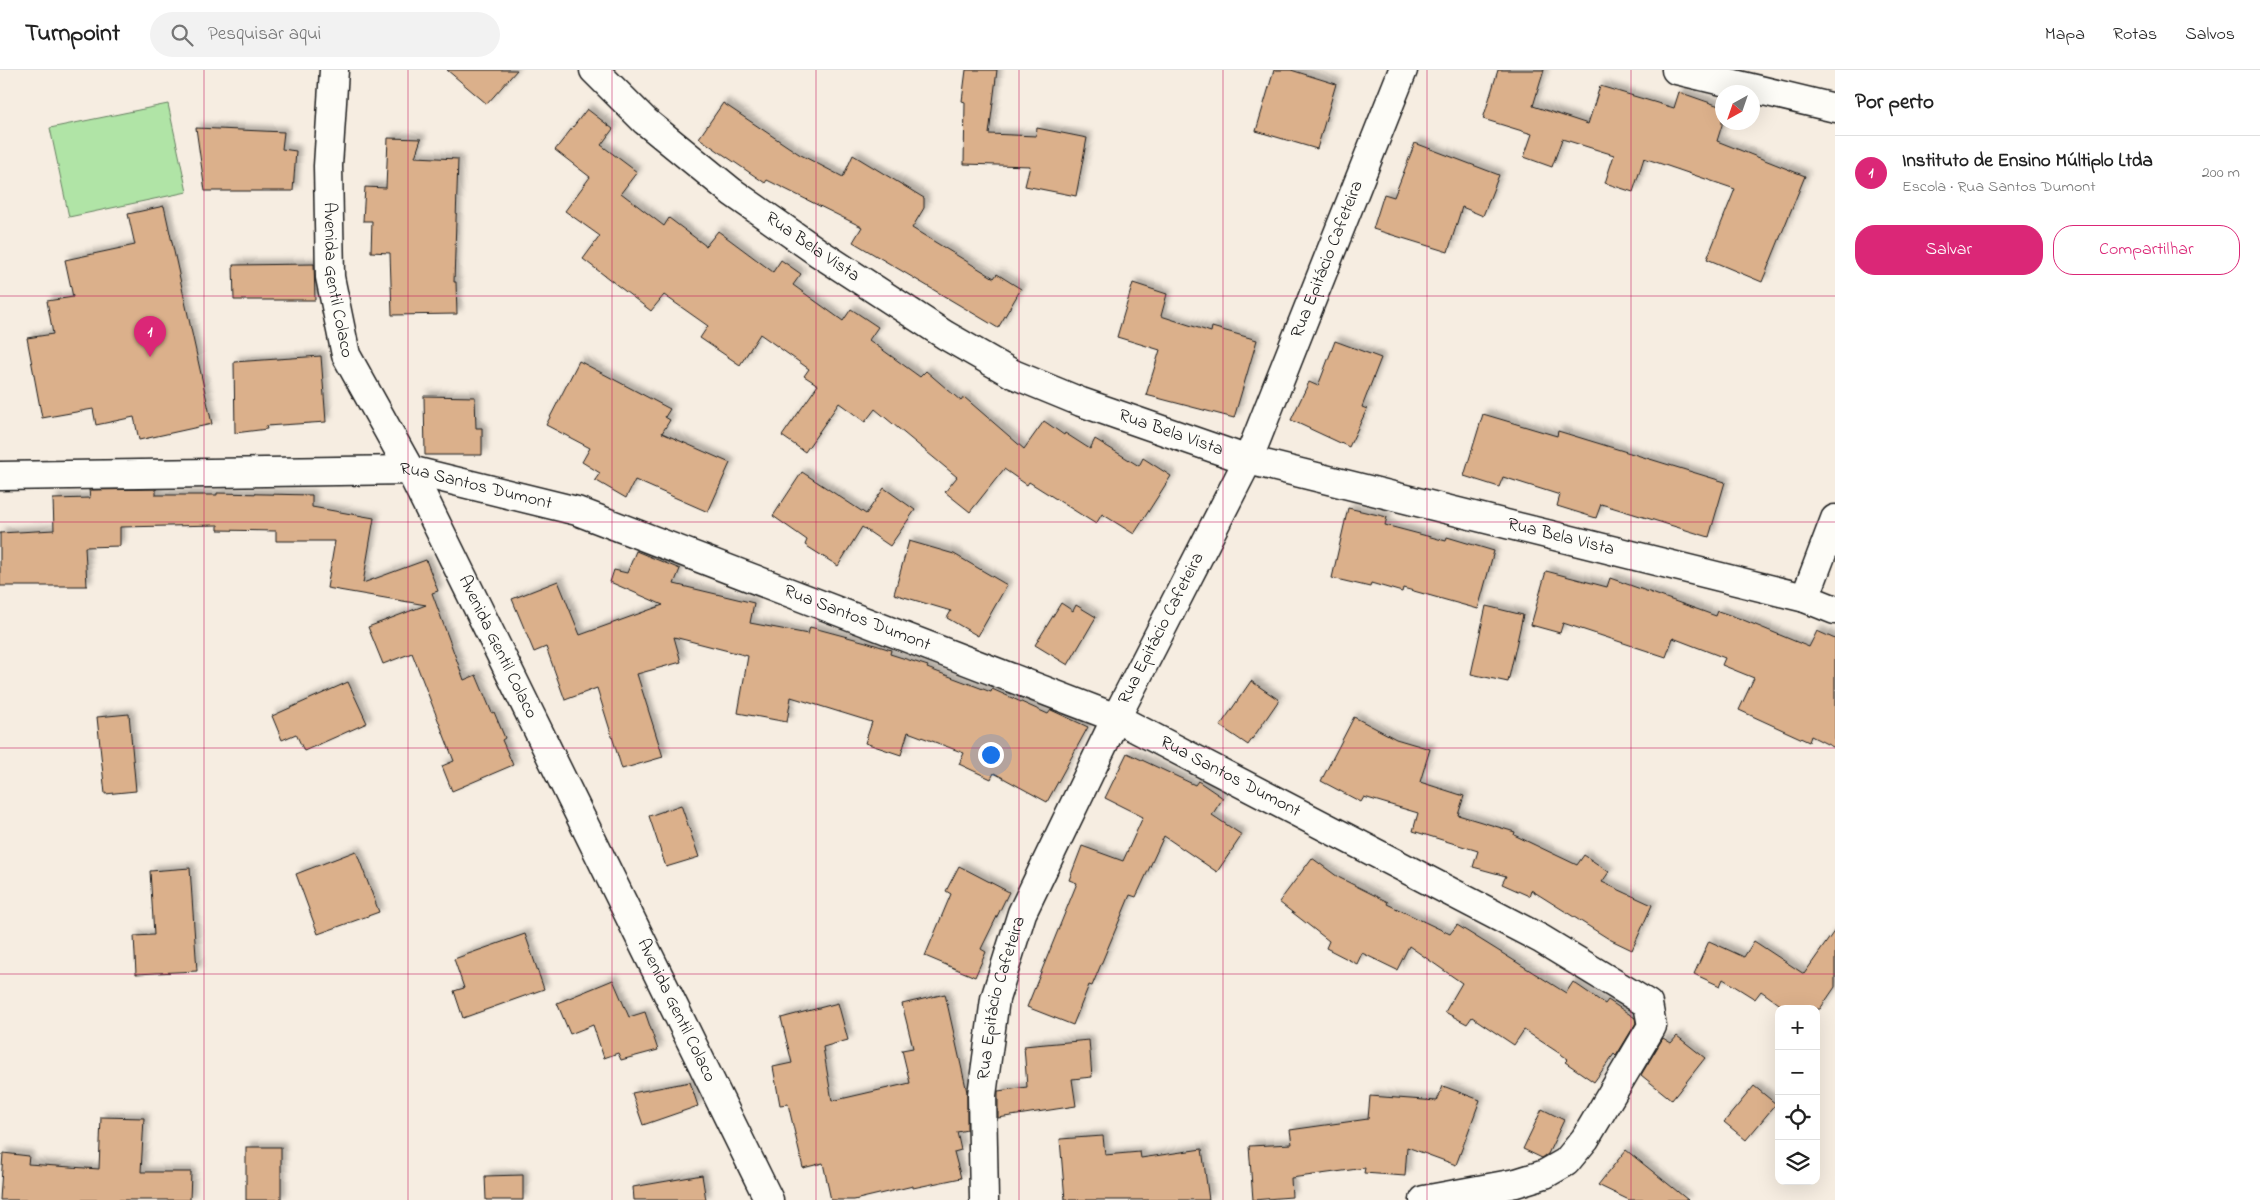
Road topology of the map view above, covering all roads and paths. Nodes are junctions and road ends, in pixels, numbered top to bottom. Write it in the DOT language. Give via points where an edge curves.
graph roads {
  1 [pos="334,70"];
  2 [pos="594,70"];
  3 [pos="1403,70"];
  4 [pos="1676,70"];
  5 [pos="1835,108"];
  6 [pos="1248,460"];
  7 [pos="410,470"];
  8 [pos="0,476"];
  9 [pos="1835,519"];
  10 [pos="1805,598"];
  11 [pos="1835,610"];
  12 [pos="1116,718"];
  13 [pos="769,1200"];
  14 [pos="984,1200"];
  15 [pos="1424,1200"];
  1 -- 7 [label="street, Avenida Gentil Colaco" via="328,166 330,278 346,354"];
  2 -- 6 [label="street, Rua Bela Vista" via="644,121 732,192 945,335 1013,374 1081,402"];
  3 -- 6 [label="street, Rua Epitácio Cafeteira"];
  4 -- 5 [label="street"];
  6 -- 10 [label="street, Rua Bela Vista"];
  6 -- 12 [label="street, Rua Epitácio Cafeteira"];
  7 -- 8 [label="street, Rua Santos Dumont"];
  7 -- 12 [label="street, Rua Santos Dumont" via="577,512"];
  7 -- 13 [label="street, Avenida Gentil Colaco"];
  9 -- 10 [label="street"];
  10 -- 11 [label="street, Rua Bela Vista"];
  12 -- 14 [label="street, Rua Epitácio Cafeteira" via="1022,913 995,999 982,1095"];
  12 -- 15 [label="street, Rua Santos Dumont" via="1540,939 1648,1004 1652,1026 1586,1139 1566,1162 1545,1174 1516,1183"];
}
